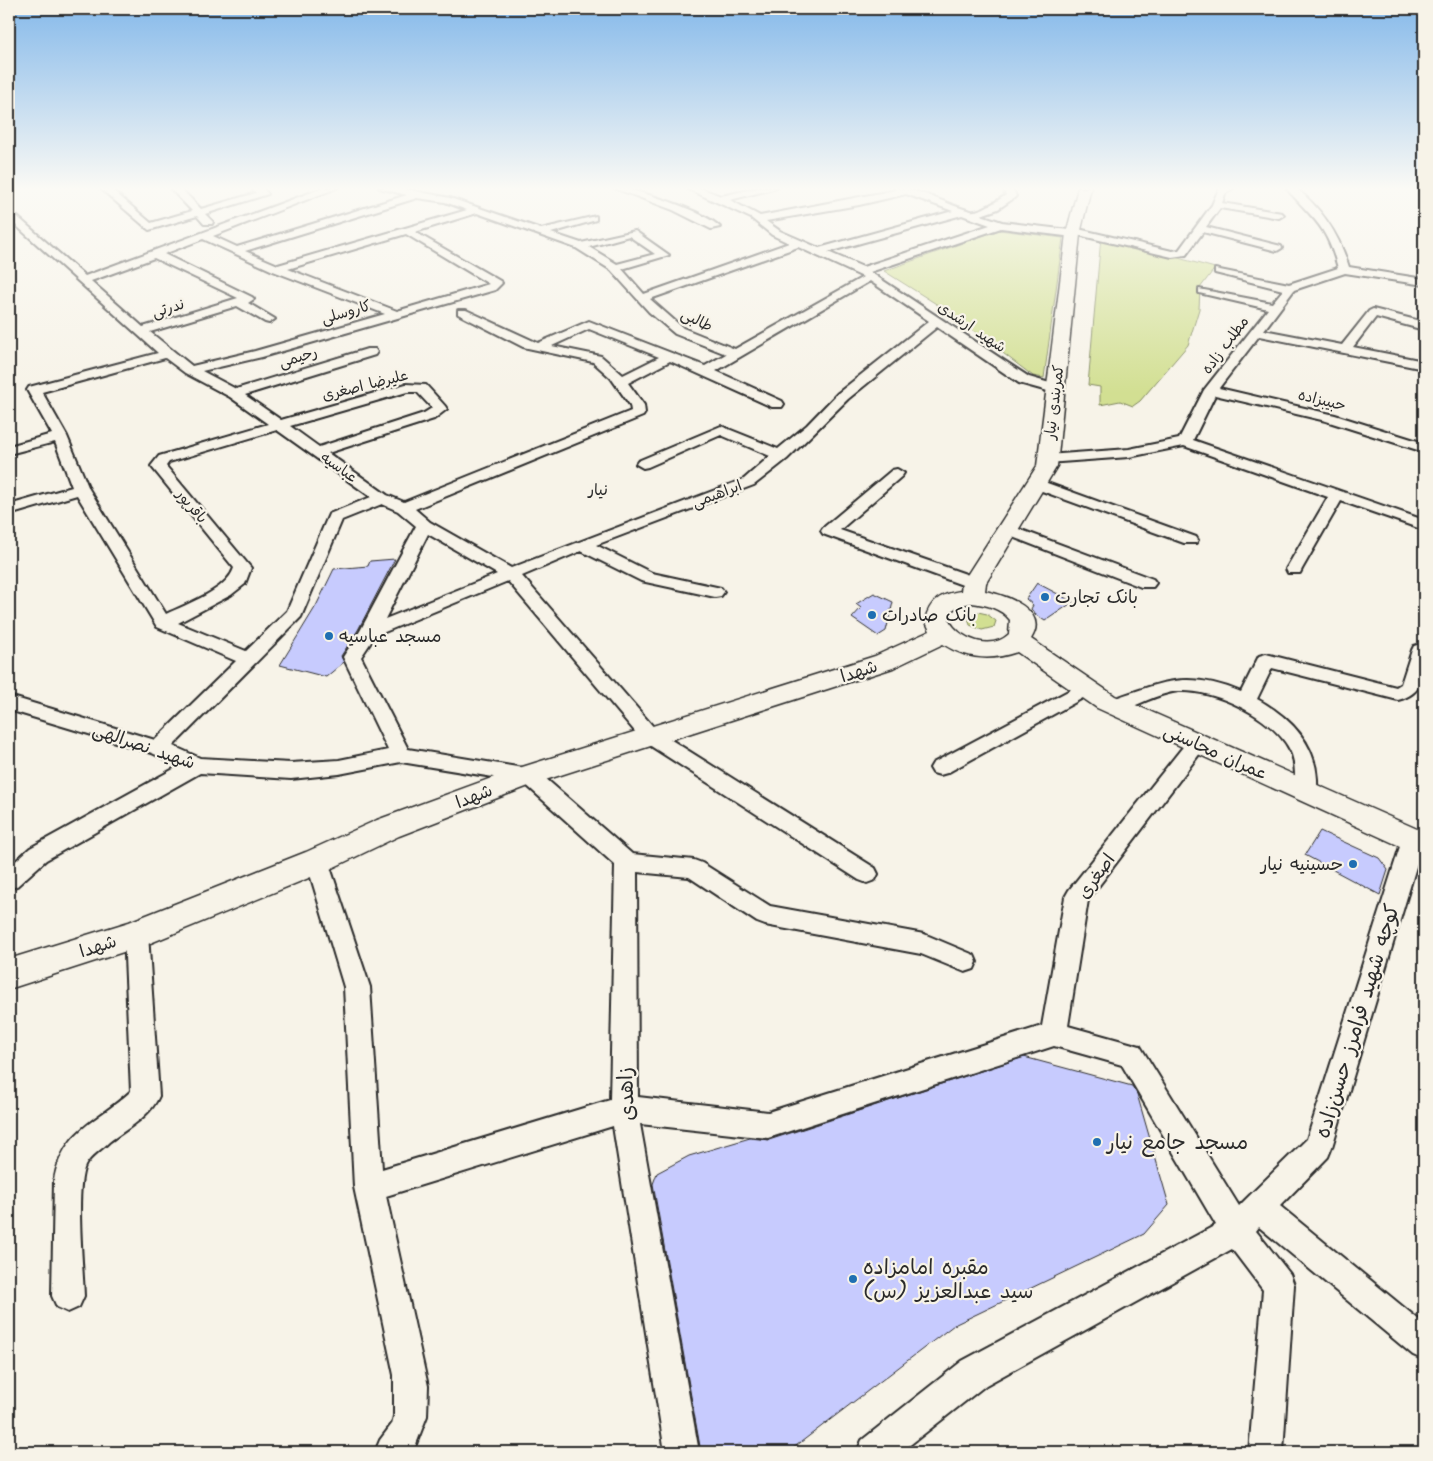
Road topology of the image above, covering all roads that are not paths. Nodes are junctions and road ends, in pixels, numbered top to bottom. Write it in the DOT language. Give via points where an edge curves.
graph roads {
  1 [pos="57,256"];
  2 [pos="149,256"];
  3 [pos="160,256"];
  4 [pos="250,256"];
  5 [pos="321,256"];
  6 [pos="450,256"];
  7 [pos="596,256"];
  8 [pos="660,256"];
  9 [pos="761,256"];
  10 [pos="826,256"];
  11 [pos="915,256"];
  12 [pos="1071,256"];
  13 [pos="1340,256"];
  14 [pos="615,268"];
  15 [pos="277,269"];
  16 [pos="1344,270"];
  17 [pos="1219,271"];
  18 [pos="866,274"];
  19 [pos="84,280"];
  20 [pos="1424,282"];
  21 [pos="1290,288"];
  22 [pos="1203,290"];
  23 [pos="643,298"];
  24 [pos="238,302"];
  25 [pos="1275,307"];
  26 [pos="462,312"];
  27 [pos="394,314"];
  28 [pos="269,319"];
  29 [pos="936,321"];
  30 [pos="1424,326"];
  31 [pos="141,331"];
  32 [pos="1255,332"];
  33 [pos="540,346"];
  34 [pos="1344,350"];
  35 [pos="371,352"];
  36 [pos="167,354"];
  37 [pos="736,354"];
  38 [pos="669,357"];
  39 [pos="1424,365"];
  40 [pos="190,370"];
  41 [pos="706,371"];
  42 [pos="621,382"];
  43 [pos="1055,389"];
  44 [pos="1211,390"];
  45 [pos="235,394"];
  46 [pos="777,404"];
  47 [pos="279,426"];
  48 [pos="60,436"];
  49 [pos="1185,442"];
  50 [pos="1424,448"];
  51 [pos="9,450"];
  52 [pos="317,452"];
  53 [pos="782,456"];
  54 [pos="1047,460"];
  55 [pos="643,464"];
  56 [pos="897,473"];
  57 [pos="1036,484"];
  58 [pos="81,489"];
  59 [pos="1337,495"];
  60 [pos="382,498"];
  61 [pos="404,508"];
  62 [pos="9,510"];
  63 [pos="424,525"];
  64 [pos="1424,525"];
  65 [pos="1008,530"];
  66 [pos="1190,540"];
  67 [pos="582,545"];
  68 [pos="1294,569"];
  69 [pos="512,575"];
  70 [pos="1147,583"];
  71 [pos="973,590"];
  72 [pos="716,592"];
  73 [pos="163,623"];
  74 [pos="369,632"];
  75 [pos="944,634"];
  76 [pos="1017,641"];
  77 [pos="1423,647"];
  78 [pos="249,659"];
  79 [pos="1085,688"];
  80 [pos="9,702"];
  81 [pos="1246,702"];
  82 [pos="1114,706"];
  83 [pos="650,736"];
  84 [pos="1197,743"];
  85 [pos="159,748"];
  86 [pos="401,755"];
  87 [pos="197,765"];
  88 [pos="940,768"];
  89 [pos="528,775"];
  90 [pos="1307,792"];
  91 [pos="1419,843"];
  92 [pos="317,861"];
  93 [pos="626,862"];
  94 [pos="867,874"];
  95 [pos="9,880"];
  96 [pos="136,934"];
  97 [pos="965,962"];
  98 [pos="9,974"];
  99 [pos="1054,1034"];
  100 [pos="624,1109"];
  101 [pos="369,1187"];
  102 [pos="1258,1207"];
  103 [pos="1236,1230"];
  104 [pos="68,1296"];
  105 [pos="1424,1344"];
  106 [pos="392,1452"];
  107 [pos="682,1452"];
  108 [pos="874,1452"];
  109 [pos="1266,1452"];
  1 -- 19 [label="street, عباسیه"];
  2 -- 19 [label="street"];
  3 -- 24 [label="street, ندرتی" via="248,299"];
  4 -- 15 [label="street"];
  5 -- 15 [label="street"];
  6 -- 27 [label="street, کاروسلی" via="496,283 491,288"];
  7 -- 14 [label="street, طالبی"];
  8 -- 14 [label="street"];
  9 -- 23 [label="street"];
  10 -- 18 [label="street, شهید ارشدی"];
  11 -- 18 [label="street"];
  12 -- 43 [label="main road, کمربندی نیار"];
  13 -- 16 [label="street"];
  14 -- 23 [label="street, طالبی"];
  15 -- 27 [label="street"];
  16 -- 20 [label="street"];
  16 -- 21 [label="street"];
  17 -- 21 [label="street"];
  18 -- 29 [label="street, شهید ارشدی"];
  18 -- 37 [label="street"];
  19 -- 31 [label="street, عباسیه"];
  21 -- 25 [label="street, مطلب زاده"];
  22 -- 25 [label="street"];
  23 -- 37 [label="street, طالبی" via="679,332"];
  24 -- 28 [label="street"];
  24 -- 31 [label="street, ندرتی"];
  25 -- 32 [label="street, مطلب زاده"];
  26 -- 33 [label="street" via="527,344"];
  27 -- 40 [label="street, کاروسلی" via="258,354"];
  29 -- 43 [label="street, شهید ارشدی" via="1024,380"];
  29 -- 53 [label="street, ابراهیمی" via="843,396"];
  30 -- 34 [label="street" via="1373,313"];
  31 -- 36 [label="street, عباسیه"];
  32 -- 34 [label="street"];
  32 -- 44 [label="street, مطلب زاده"];
  33 -- 38 [label="street" via="589,326"];
  33 -- 42 [label="street" via="597,359"];
  34 -- 39 [label="street"];
  35 -- 45 [label="street, رحیمی"];
  36 -- 40 [label="street, عباسیه"];
  36 -- 48 [label="street" via="34,390"];
  37 -- 41 [label="street"];
  38 -- 41 [label="street"];
  38 -- 42 [label="street"];
  40 -- 45 [label="street, عباسیه"];
  41 -- 46 [label="street"];
  42 -- 61 [label="street" via="637,405 638,413"];
  43 -- 54 [label="main road, کمربندی نیار"];
  44 -- 49 [label="street, مطلب زاده"];
  44 -- 50 [label="street, حبیبزاده" via="1330,418"];
  45 -- 47 [label="street, عباسیه"];
  47 -- 52 [label="street, عباسیه"];
  47 -- 52 [label="street, علیرضا اصغری" via="406,388 421,388 440,409 429,416"];
  47 -- 73 [label="street, باقرپور" via="176,454 158,466 243,568 239,580 225,591"];
  48 -- 51 [label="street"];
  48 -- 58 [label="street"];
  49 -- 54 [label="street" via="1130,454"];
  49 -- 59 [label="street"];
  52 -- 60 [label="street, عباسیه"];
  53 -- 55 [label="street" via="721,430"];
  53 -- 67 [label="street, ابراهیمی" via="749,482"];
  54 -- 57 [label="main road, کمربندی نیار"];
  56 -- 71 [label="street" via="829,530"];
  57 -- 65 [label="main road, کمربندی نیار"];
  57 -- 66 [label="street"];
  58 -- 62 [label="street"];
  58 -- 73 [label="street"];
  59 -- 64 [label="street"];
  59 -- 68 [label="street"];
  60 -- 61 [label="street, عباسیه"];
  60 -- 78 [label="street" via="335,517 295,613"];
  61 -- 63 [label="street, عباسیه"];
  63 -- 69 [label="street, عباسیه"];
  63 -- 74 [label="street"];
  65 -- 70 [label="street"];
  65 -- 71 [label="main road, کمربندی نیار"];
  67 -- 69 [label="street, ابراهیمی"];
  67 -- 72 [label="street" via="647,577"];
  69 -- 74 [label="street, ابراهیمی"];
  69 -- 83 [label="street, عباسیه"];
  71 -- 75 [label="main road" via="940,608 937,620"];
  71 -- 76 [label="main road" via="1000,602 1020,616 1023,634"];
  73 -- 78 [label="street"];
  74 -- 86 [label="street" via="352,657"];
  75 -- 76 [label="main road" via="966,646 980,649 1007,647"];
  75 -- 83 [label="main road, شهدا" via="884,662"];
  76 -- 79 [label="main road, عمران محاسنی"];
  77 -- 81 [label="street" via="1409,688 1398,694 1266,660"];
  78 -- 85 [label="street"];
  79 -- 82 [label="main road, عمران محاسنی"];
  79 -- 88 [label="street"];
  80 -- 85 [label="street, شهید نصرالهی"];
  81 -- 82 [label="street" via="1212,686 1180,685"];
  81 -- 90 [label="street" via="1288,733 1304,758"];
  82 -- 84 [label="main road, عمران محاسنی"];
  83 -- 89 [label="main road, شهدا"];
  83 -- 94 [label="street, عباسیه"];
  84 -- 90 [label="main road, عمران محاسنی"];
  84 -- 99 [label="street, اصغری" via="1077,897"];
  85 -- 87 [label="street, شهید نصرالهی"];
  86 -- 87 [label="street, شهید نصرالهی" via="339,767 291,771"];
  86 -- 89 [label="street, شهید نصرالهی"];
  87 -- 95 [label="street" via="38,854"];
  89 -- 92 [label="main road, شهدا" via="388,828"];
  89 -- 93 [label="street"];
  90 -- 91 [label="main road, عمران محاسنی"];
  91 -- 102 [label="street, کوچه شهید فرامرز حسن‌زاده" via="1318,1147"];
  92 -- 96 [label="main road, شهدا"];
  92 -- 101 [label="street" via="357,987"];
  93 -- 97 [label="street" via="694,869 765,915 924,944"];
  93 -- 100 [label="street, زاهدی"];
  96 -- 98 [label="main road, شهدا"];
  96 -- 104 [label="street" via="145,1096 74,1157 67,1183"];
  99 -- 100 [label="street" via="768,1125"];
  99 -- 103 [label="street" via="1131,1055"];
  100 -- 101 [label="street"];
  100 -- 107 [label="street, زاهدی"];
  101 -- 106 [label="street" via="413,1399 404,1440"];
  102 -- 103 [label="street, کوچه شهید فرامرز حسن‌زاده"];
  102 -- 105 [label="street"];
  103 -- 108 [label="street, کوچه شهید فرامرز حسن‌زاده" via="974,1373"];
  103 -- 109 [label="street" via="1279,1285"];
}
